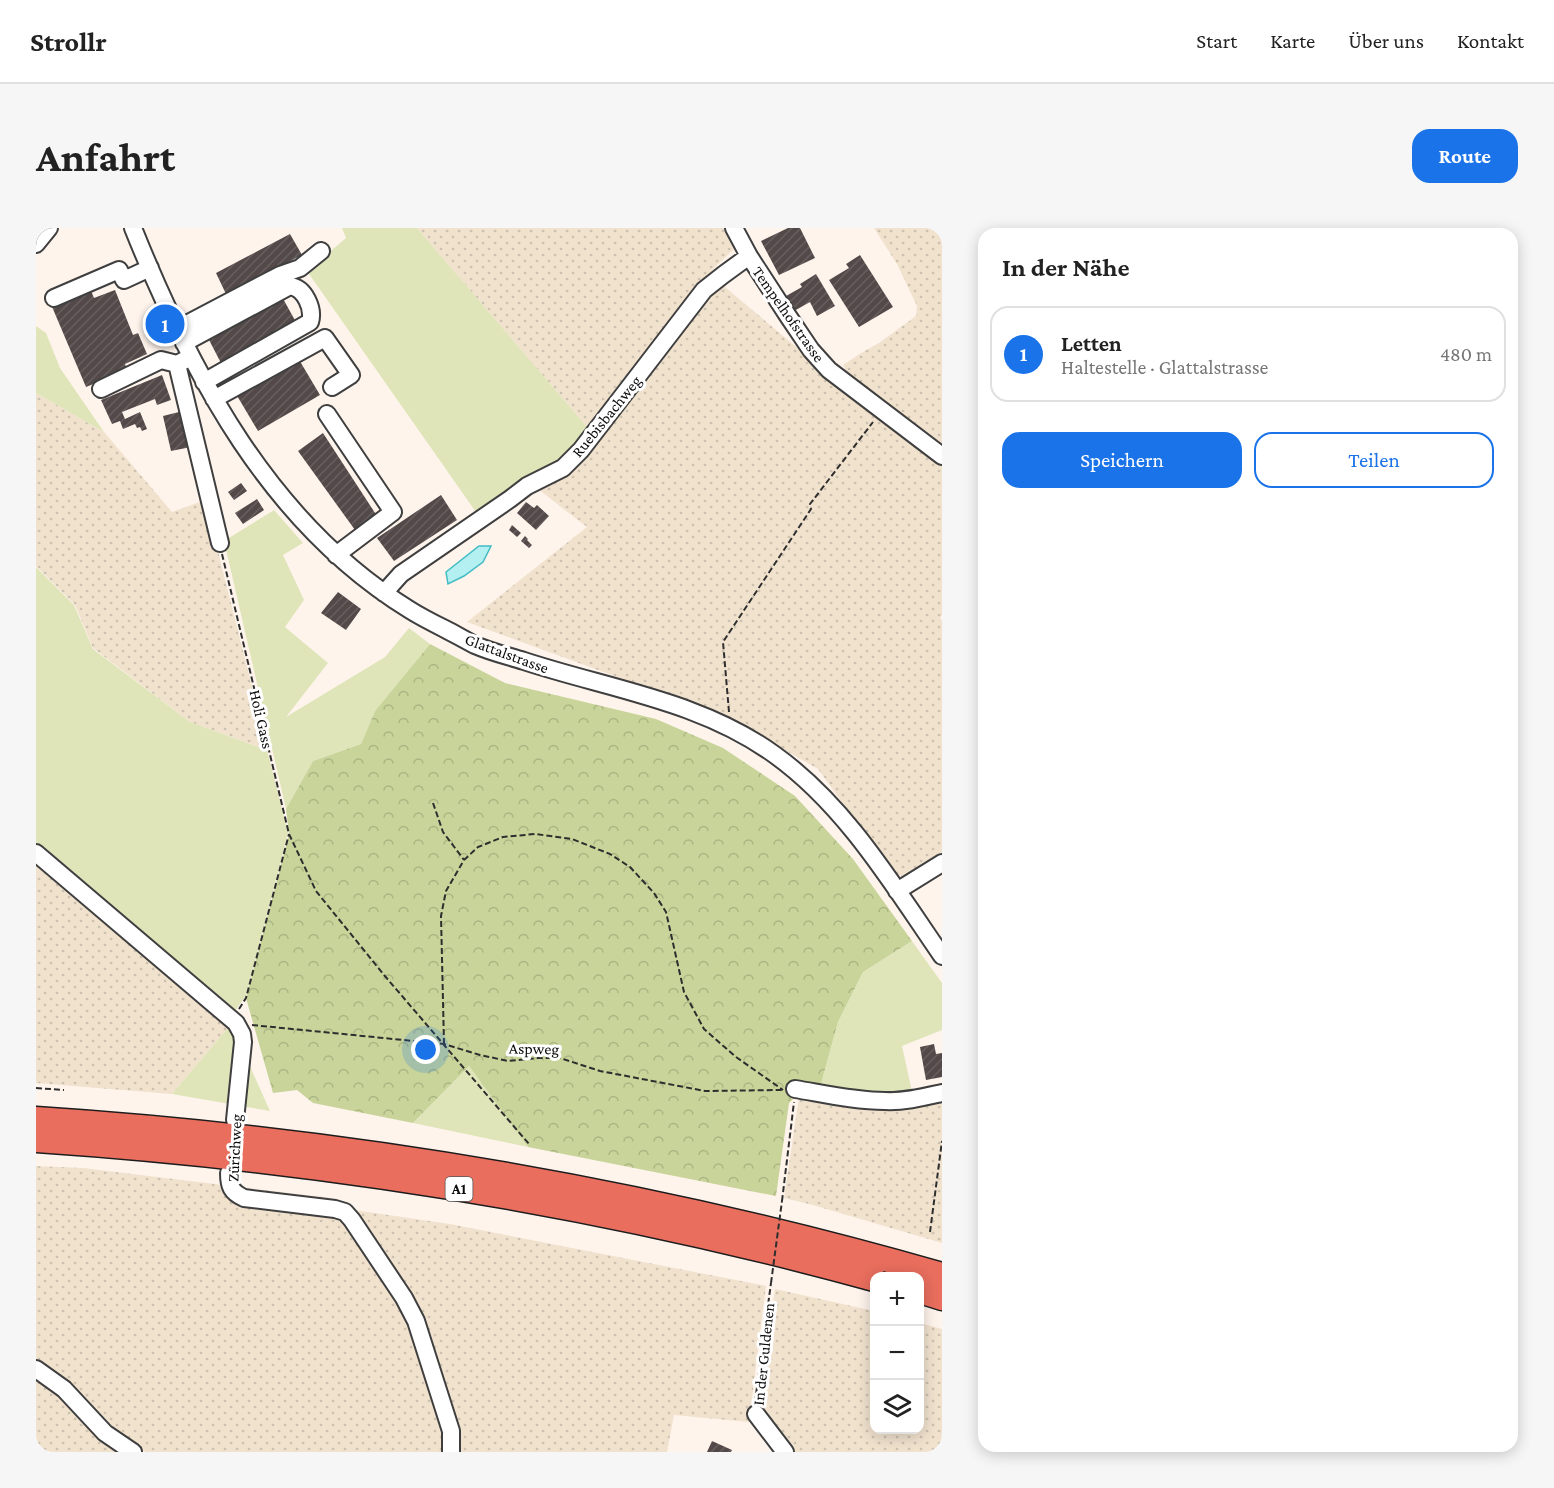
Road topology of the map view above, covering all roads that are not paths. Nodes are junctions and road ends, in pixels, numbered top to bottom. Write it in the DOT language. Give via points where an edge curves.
graph roads {
  1 [pos="50,228"];
  2 [pos="133,228"];
  3 [pos="734,228"];
  4 [pos="36,244"];
  5 [pos="321,251"];
  6 [pos="749,256"];
  7 [pos="150,268"];
  8 [pos="54,298"];
  9 [pos="182,348"];
  10 [pos="204,382"];
  11 [pos="332,387"];
  12 [pos="100,389"];
  13 [pos="214,399"];
  14 [pos="327,414"];
  15 [pos="942,456"];
  16 [pos="220,543"];
  17 [pos="336,555"];
  18 [pos="384,593"];
  19 [pos="36,853"];
  20 [pos="942,863"];
  21 [pos="897,891"];
  22 [pos="942,956"];
  23 [pos="942,1082"];
  24 [pos="923,1086"];
  25 [pos="789,1090"];
  26 [pos="942,1093"];
  27 [pos="36,1119"];
  28 [pos="235,1120"];
  29 [pos="36,1140"];
  30 [pos="229,1173"];
  31 [pos="942,1275"];
  32 [pos="870,1278"];
  33 [pos="924,1292"];
  34 [pos="942,1298"];
  35 [pos="36,1369"];
  36 [pos="756,1414"];
  37 [pos="134,1452"];
  38 [pos="451,1452"];
  39 [pos="785,1452"];
  1 -- 4 [label="street"];
  2 -- 7 [label="street, Glattalstrasse"];
  3 -- 6 [label="street, Tempelhofstrasse"];
  5 -- 9 [label="street" via="300,268 280,275"];
  6 -- 15 [label="street, Tempelhofstrasse" via="811,350 829,370"];
  6 -- 18 [label="street, Ruebisbachweg" via="704,290 563,468 527,486 401,574"];
  7 -- 8 [label="street" via="124,280 119,270"];
  7 -- 9 [label="street, Glattalstrasse"];
  9 -- 10 [label="street, Glattalstrasse"];
  9 -- 10 [label="street" via="290,286 301,291 311,309 310,322"];
  9 -- 12 [label="street"];
  9 -- 16 [label="street"];
  10 -- 13 [label="street, Glattalstrasse"];
  11 -- 13 [label="street" via="351,375 325,338"];
  13 -- 17 [label="street, Glattalstrasse" via="268,481"];
  14 -- 17 [label="street" via="393,512"];
  17 -- 18 [label="street, Glattalstrasse"];
  18 -- 21 [label="street, Glattalstrasse" via="476,645 665,702 728,727 773,754 810,785 848,825"];
  19 -- 28 [label="street, Zürichweg" via="234,1021 243,1042"];
  20 -- 21 [label="street"];
  21 -- 22 [label="street, Glattalstrasse"];
  23 -- 24 [label="street"];
  25 -- 26 [label="street" via="885,1101"];
  27 -- 31 [label="highway, A1" via="300,1144 474,1170 703,1215"];
  29 -- 32 [label="highway, A1" via="239,1159 471,1191 676,1231"];
  30 -- 38 [label="street, Zürichweg" via="231,1189 244,1198 335,1209 352,1220 416,1321 451,1431"];
  33 -- 34 [label="highway"];
  35 -- 37 [label="street" via="64,1389 105,1433"];
  36 -- 39 [label="street, In der Guldenen"];
}
